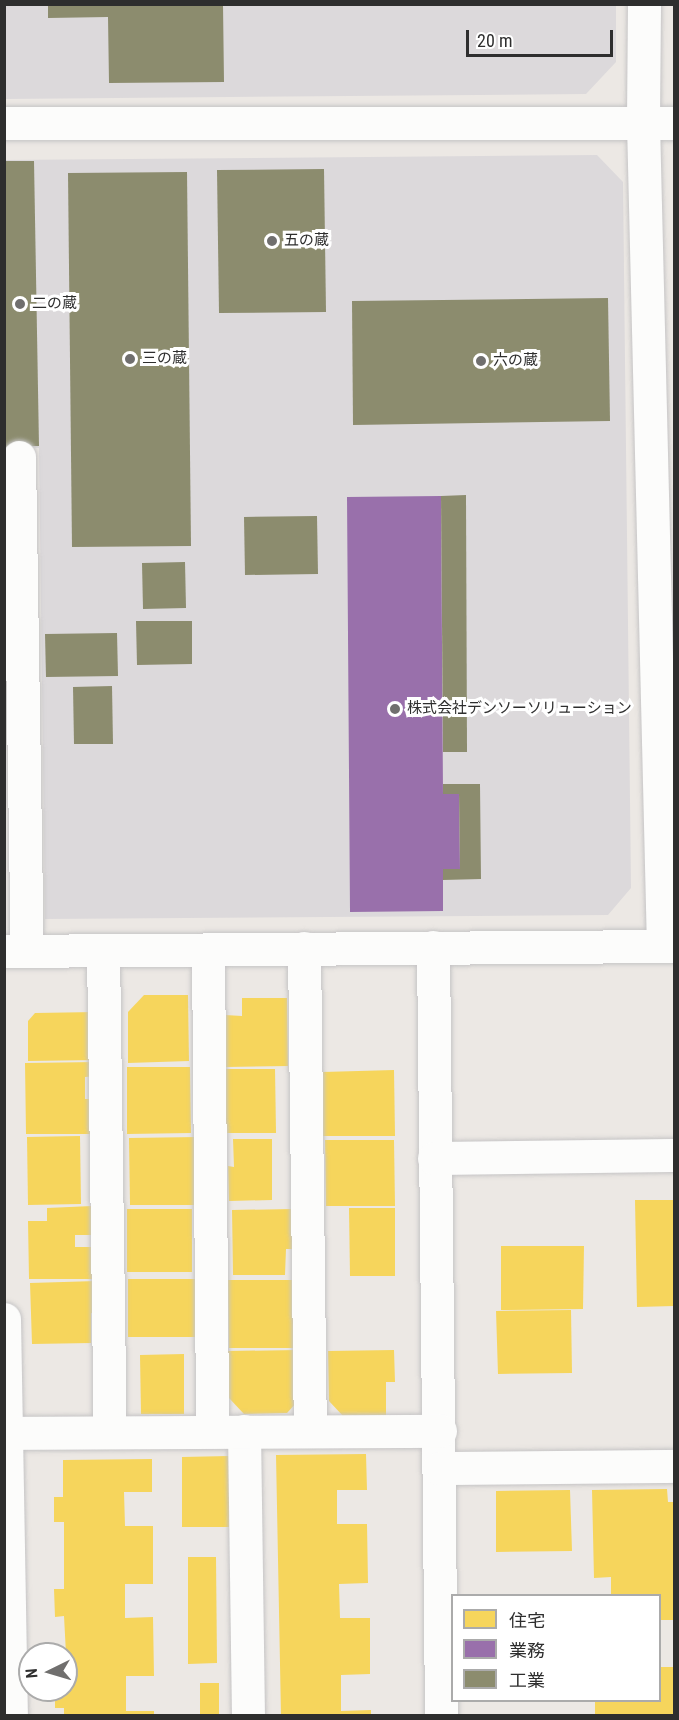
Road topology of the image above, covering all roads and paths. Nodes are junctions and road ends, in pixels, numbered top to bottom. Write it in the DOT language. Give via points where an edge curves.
graph roads {
  1 [pos="644,4"];
  2 [pos="4,123"];
  3 [pos="659,123"];
  4 [pos="19,457"];
  5 [pos="669,946"];
  6 [pos="433,947"];
  7 [pos="304,948"];
  8 [pos="103,950"];
  9 [pos="208,950"];
  10 [pos="16,951"];
  11 [pos="675,1155"];
  12 [pos="434,1158"];
  13 [pos="4,1319"];
  14 [pos="212,1431"];
  15 [pos="244,1431"];
  16 [pos="310,1431"];
  17 [pos="440,1431"];
  18 [pos="110,1432"];
  19 [pos="7,1433"];
  20 [pos="675,1466"];
  21 [pos="439,1468"];
  22 [pos="11,1716"];
  23 [pos="248,1716"];
  24 [pos="441,1716"];
  1 -- 3 [label="street"];
  2 -- 3 [label="street"];
  3 -- 5 [label="street"];
  4 -- 10 [label="street"];
  5 -- 6 [label="street"];
  6 -- 7 [label="street"];
  6 -- 12 [label="street"];
  7 -- 9 [label="street"];
  7 -- 16 [label="street"];
  8 -- 9 [label="street"];
  8 -- 10 [label="street"];
  8 -- 18 [label="street"];
  9 -- 14 [label="street"];
  11 -- 12 [label="street"];
  12 -- 17 [label="street"];
  13 -- 19 [label="street"];
  14 -- 15 [label="street"];
  14 -- 18 [label="street"];
  15 -- 16 [label="street"];
  15 -- 23 [label="street"];
  16 -- 17 [label="street"];
  17 -- 21 [label="street"];
  18 -- 19 [label="street"];
  19 -- 22 [label="street"];
  20 -- 21 [label="street"];
  21 -- 24 [label="street"];
}
